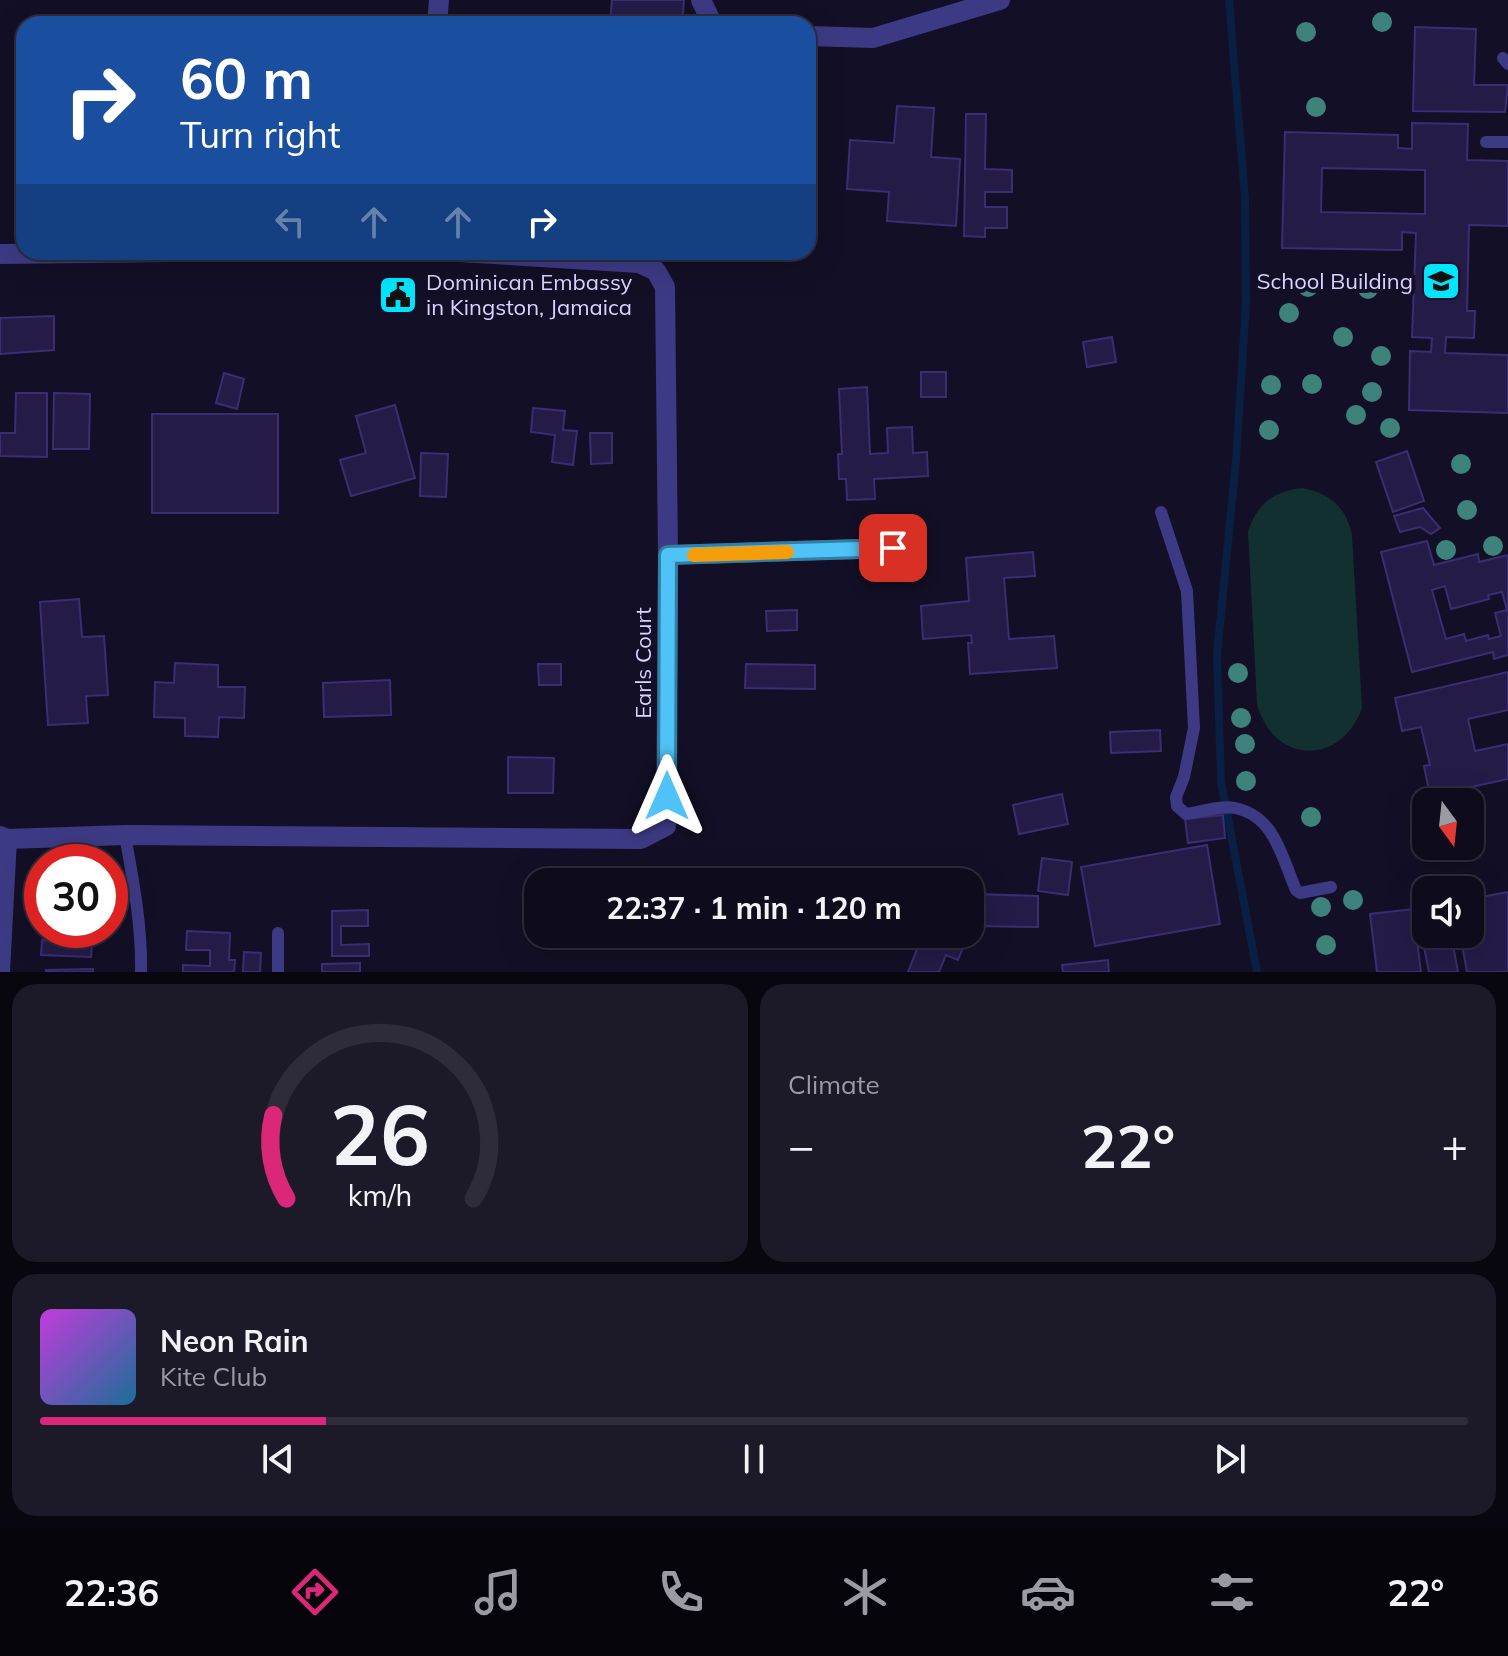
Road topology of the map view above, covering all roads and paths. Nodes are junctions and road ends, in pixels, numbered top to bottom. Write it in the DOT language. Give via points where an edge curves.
graph roads {
  1 [pos="1000,0"];
  2 [pos="816,36"];
  3 [pos="1486,142"];
  4 [pos="1508,142"];
  5 [pos="590,260"];
  6 [pos="1161,512"];
  7 [pos="893,548"];
  8 [pos="668,555"];
  9 [pos="125,835"];
  10 [pos="3,838"];
  11 [pos="1331,887"];
  12 [pos="278,933"];
  13 [pos="0,972"];
  14 [pos="141,972"];
  15 [pos="278,972"];
  1 -- 2 [label="street" via="873,38"];
  3 -- 4 [label="lane"];
  5 -- 8 [label="street, Earls Court" via="639,263 656,271 665,287"];
  6 -- 11 [label="lane" via="1187,591 1194,728 1177,806 1186,814 1234,807 1257,817 1277,839 1296,890"];
  7 -- 8 [label="street"];
  8 -- 9 [label="street, Earls Court" via="666,826 654,834 641,839"];
  9 -- 10 [label="street, Earls Court"];
  9 -- 14 [label="lane"];
  10 -- 13 [label="street"];
  12 -- 15 [label="lane"];
}
